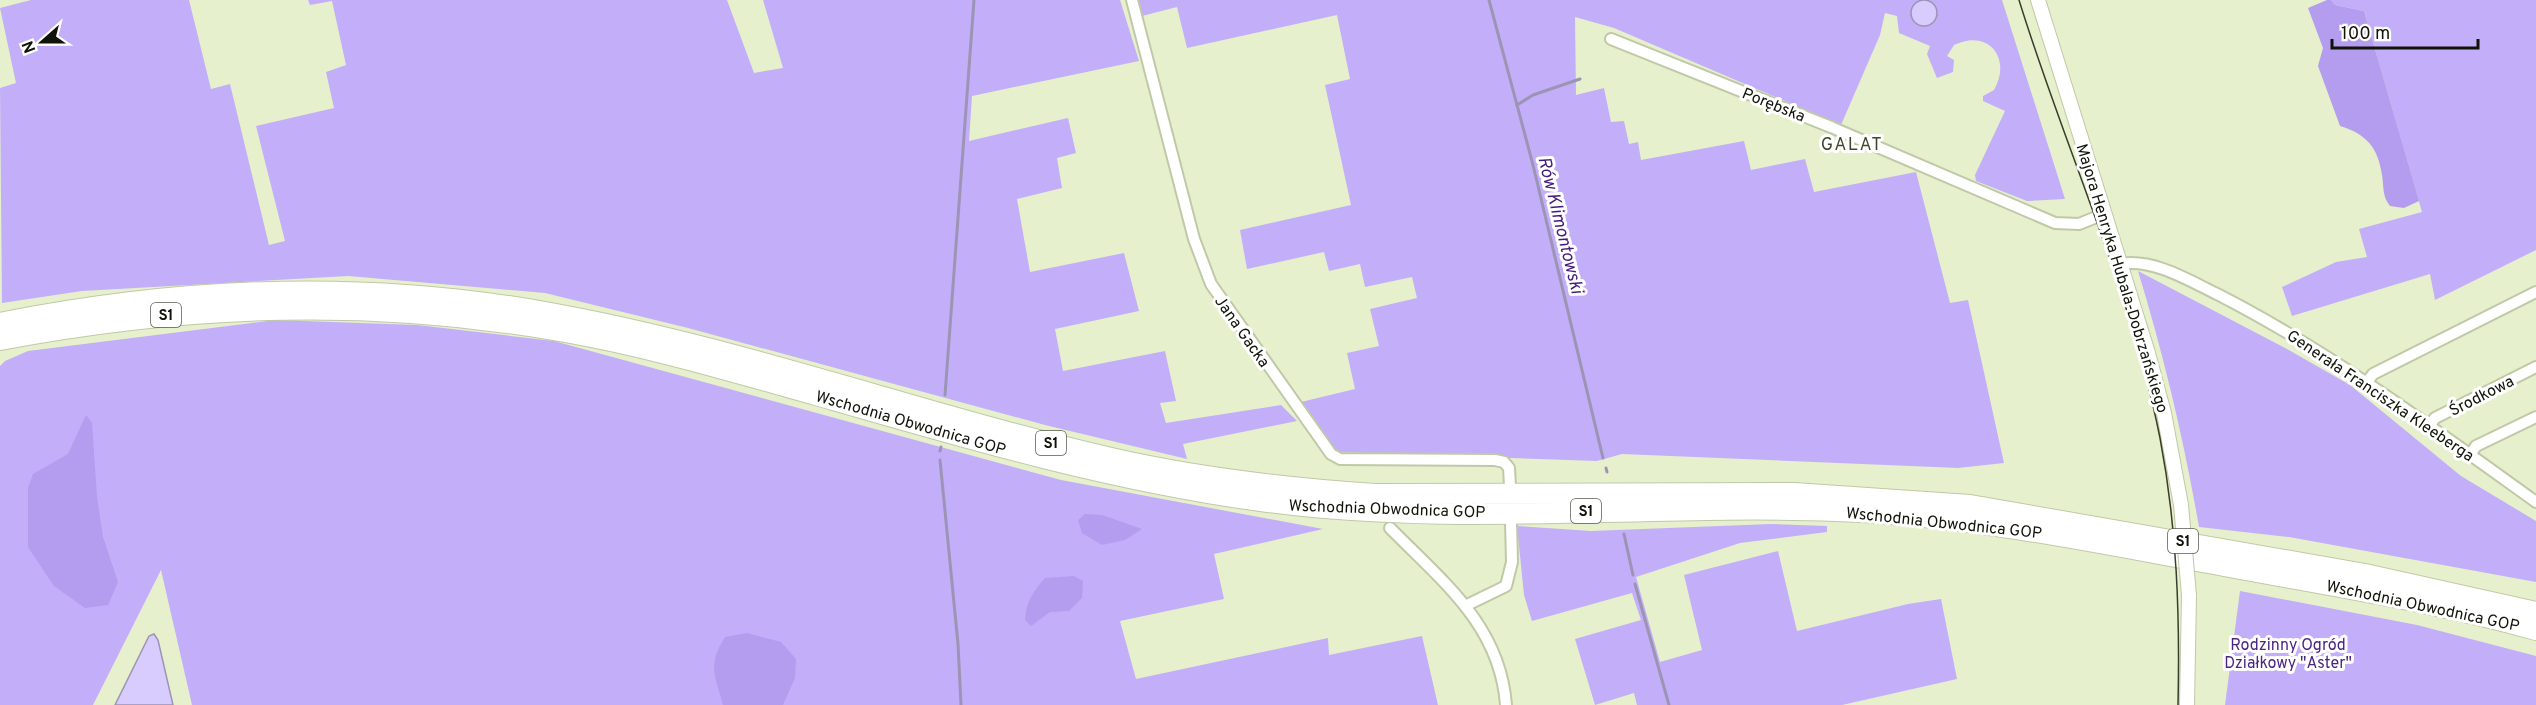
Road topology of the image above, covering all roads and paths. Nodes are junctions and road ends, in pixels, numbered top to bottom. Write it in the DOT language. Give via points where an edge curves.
graph roads {
  1 [pos="1132,0"];
  2 [pos="2038,0"];
  3 [pos="1611,39"];
  4 [pos="2104,214"];
  5 [pos="2121,264"];
  6 [pos="2536,292"];
  7 [pos="0,310"];
  8 [pos="67,310"];
  9 [pos="0,323"];
  10 [pos="49,330"];
  11 [pos="0,340"];
  12 [pos="0,354"];
  13 [pos="2536,367"];
  14 [pos="2367,382"];
  15 [pos="2536,417"];
  16 [pos="2429,426"];
  17 [pos="2470,455"];
  18 [pos="1510,486"];
  19 [pos="2536,502"];
  20 [pos="1510,522"];
  21 [pos="1390,528"];
  22 [pos="1467,605"];
  23 [pos="2536,612"];
  24 [pos="2536,630"];
  25 [pos="1506,705"];
  26 [pos="2187,705"];
  1 -- 18 [label="street, Jana Gacka" via="1194,239 1211,284 1330,454 1340,459 1495,460 1509,468"];
  2 -- 4 [label="street, Majora Henryka Hubala-Dobrzańskiego"];
  3 -- 4 [label="street, Porębska" via="2055,223 2079,224"];
  4 -- 5 [label="street, Majora Henryka Hubala-Dobrzańskiego"];
  5 -- 14 [label="street, Generała Franciszka Kleeberga" via="2144,263 2191,282 2274,324"];
  5 -- 26 [label="street, Majora Henryka Hubala-Dobrzańskiego, bridge" via="2164,413 2181,505 2189,595"];
  6 -- 14 [label="street" via="2373,374"];
  7 -- 8 [label="highway"];
  8 -- 9 [label="highway, Wschodnia Obwodnica GOP / S1"];
  8 -- 23 [label="highway, Wschodnia Obwodnica GOP / S1" via="158,298 273,291 367,292 484,303 645,332 1067,447 1219,479 1375,494 1794,493 1970,505 2365,574"];
  10 -- 11 [label="highway, Wschodnia Obwodnica GOP / S1"];
  10 -- 12 [label="highway"];
  10 -- 24 [label="highway, Wschodnia Obwodnica GOP / S1" via="182,313 284,308 424,313 510,323 610,341 1072,465 1200,493 1368,511 1774,509 1895,514 2033,531 2455,609"];
  13 -- 16 [label="street, Środkowa" via="2435,418"];
  14 -- 16 [label="street, Generała Franciszka Kleeberga"];
  15 -- 17 [label="street" via="2476,446"];
  16 -- 17 [label="street, Generała Franciszka Kleeberga"];
  17 -- 19 [label="street, Generała Franciszka Kleeberga"];
  20 -- 22 [label="street" via="1512,562 1506,586"];
  21 -- 22 [label="street"];
  22 -- 25 [label="street" via="1500,667"];
}
